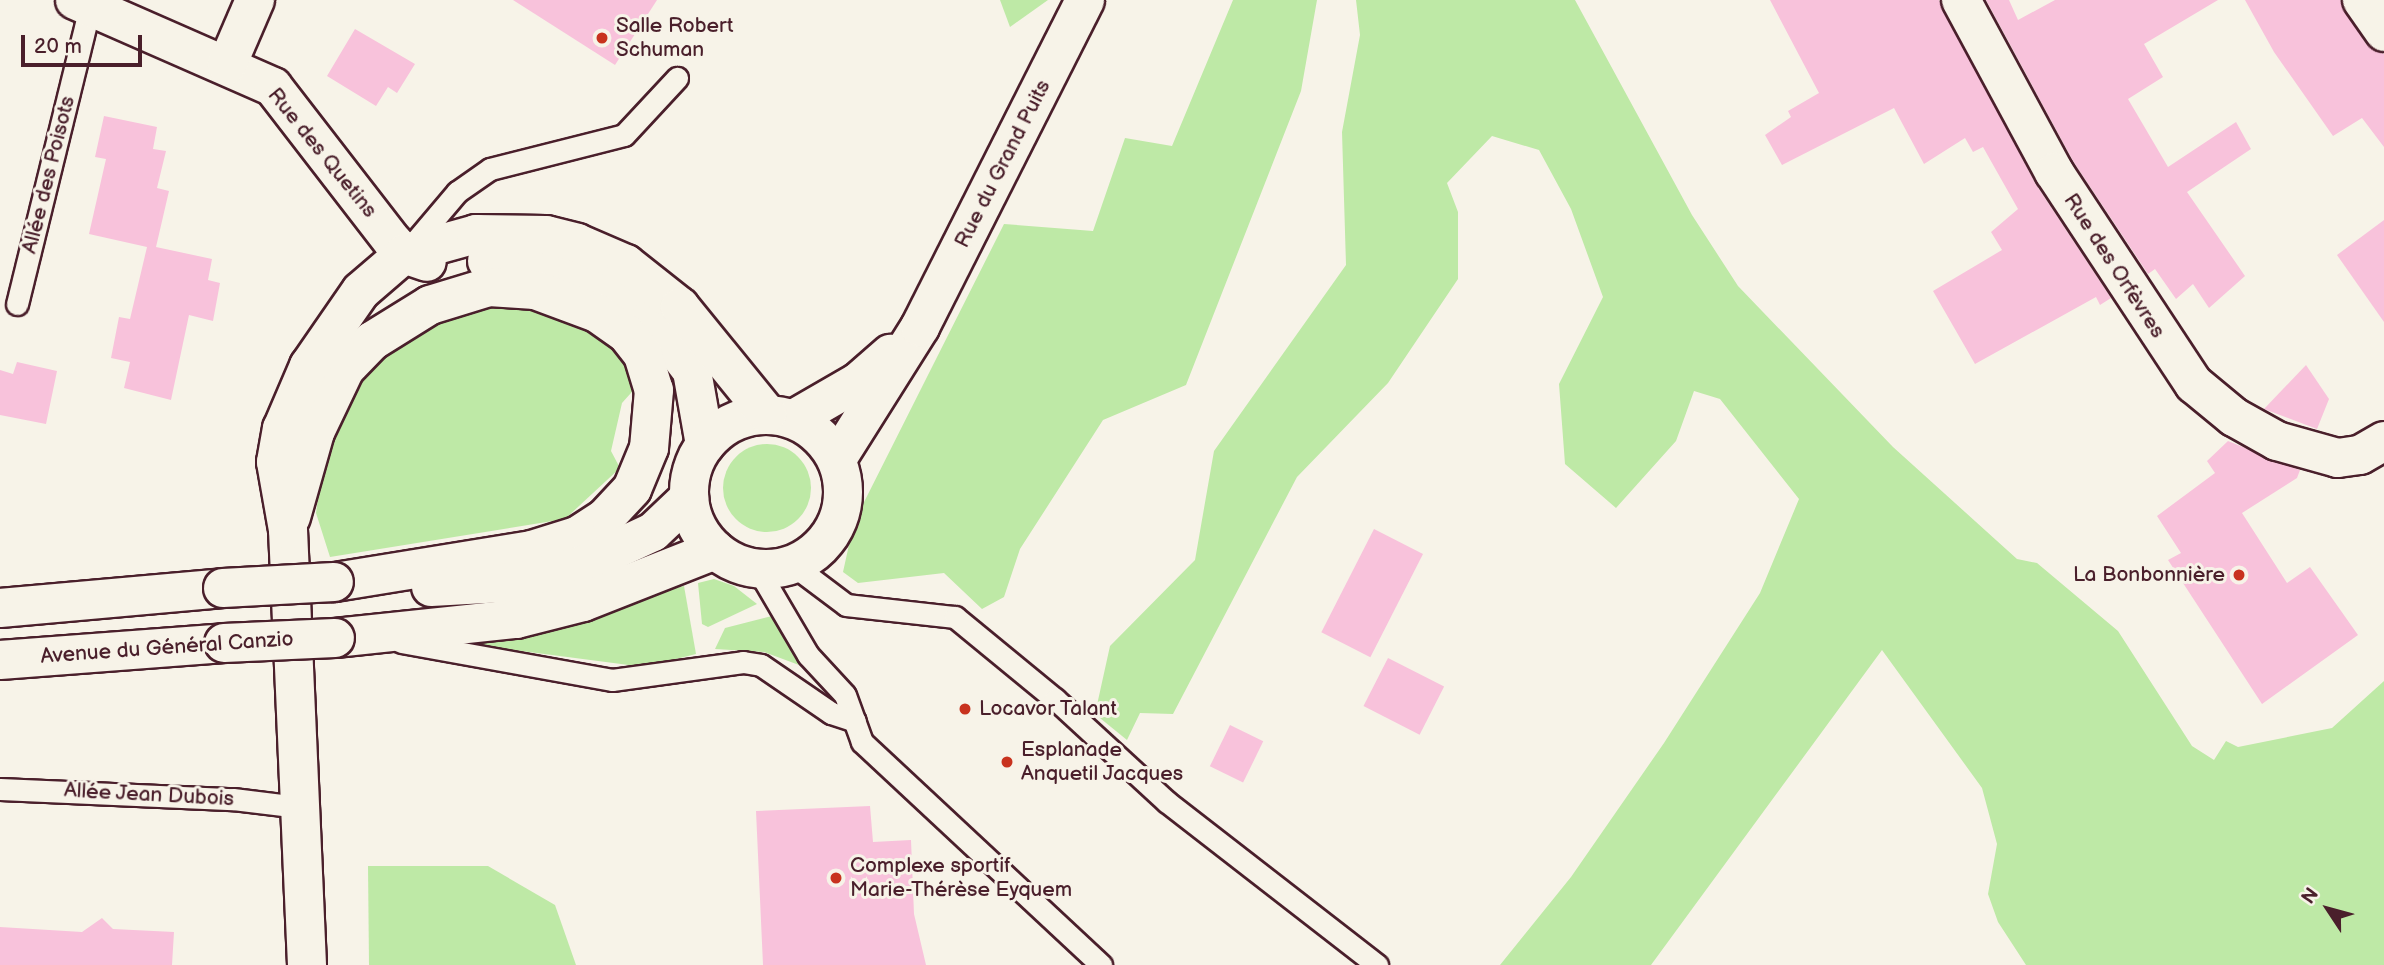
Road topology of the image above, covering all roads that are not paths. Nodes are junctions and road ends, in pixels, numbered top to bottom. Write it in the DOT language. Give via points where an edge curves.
graph roads {
  1 [pos="255,0"];
  2 [pos="1085,0"];
  3 [pos="1961,0"];
  4 [pos="2362,0"];
  5 [pos="82,3"];
  6 [pos="2384,32"];
  7 [pos="227,65"];
  8 [pos="677,78"];
  9 [pos="404,254"];
  10 [pos="17,304"];
  11 [pos="920,327"];
  12 [pos="780,417"];
  13 [pos="315,432"];
  14 [pos="2384,441"];
  15 [pos="705,444"];
  16 [pos="837,459"];
  17 [pos="689,498"];
  18 [pos="288,530"];
  19 [pos="715,550"];
  20 [pos="775,566"];
  21 [pos="334,582"];
  22 [pos="0,608"];
  23 [pos="349,637"];
  24 [pos="0,660"];
  25 [pos="855,722"];
  26 [pos="0,789"];
  27 [pos="298,807"];
  28 [pos="307,965"];
  29 [pos="1101,965"];
  30 [pos="1377,965"];
  1 -- 7 [label="street"];
  2 -- 11 [label="street, Rue du Grand Puits"];
  3 -- 14 [label="street, Rue des Orfèvres" via="2054,172 2194,384 2234,417 2277,441 2338,458 2360,455"];
  4 -- 6 [label="street"];
  5 -- 7 [label="street, Rue des Quetins"];
  5 -- 10 [label="lane, Allée des Poisots"];
  7 -- 9 [label="street, Rue des Quetins" via="273,87"];
  8 -- 9 [label="lane" via="624,135 490,169 457,192"];
  9 -- 12 [label="street" via="476,234 506,232 546,235 603,252 648,278 680,307"];
  9 -- 13 [label="street" via="386,294 333,365"];
  9 -- 15 [label="street" via="449,264 535,261 577,272 619,293 651,317 684,355 698,387"];
  9 -- 18 [label="street" via="361,291 295,397 276,462"];
  11 -- 12 [label="street, Rue du Grand Puits" via="858,382"];
  11 -- 16 [label="street, Rue du Grand Puits"];
  12 -- 15 [label="street" via="743,418"];
  12 -- 16 [label="street" via="811,428"];
  13 -- 18 [label="street"];
  13 -- 21 [label="street" via="345,369 372,341 430,305 489,287 535,290 597,313 626,333 653,377 654,428 643,469 618,507 592,528 532,550"];
  15 -- 17 [label="street" via="690,479"];
  16 -- 20 [label="street" via="842,496 832,533 815,552"];
  17 -- 19 [label="street" via="698,526"];
  17 -- 21 [label="street" via="653,532 547,576 448,587"];
  18 -- 27 [label="street"];
  19 -- 20 [label="street"];
  19 -- 23 [label="street, Avenue du Général Canzio" via="583,602 516,619"];
  20 -- 25 [label="lane" via="808,655 845,695"];
  20 -- 30 [label="lane" via="846,606 955,617 1055,699 1167,802"];
  21 -- 22 [label="street, bridge"];
  23 -- 24 [label="street, Avenue du Général Canzio, bridge"];
  23 -- 25 [label="lane" via="612,680 743,662 761,665 831,713"];
  25 -- 29 [label="lane" via="862,742"];
  26 -- 27 [label="lane, Allée Jean Dubois" via="233,799"];
  27 -- 28 [label="street"];
}
